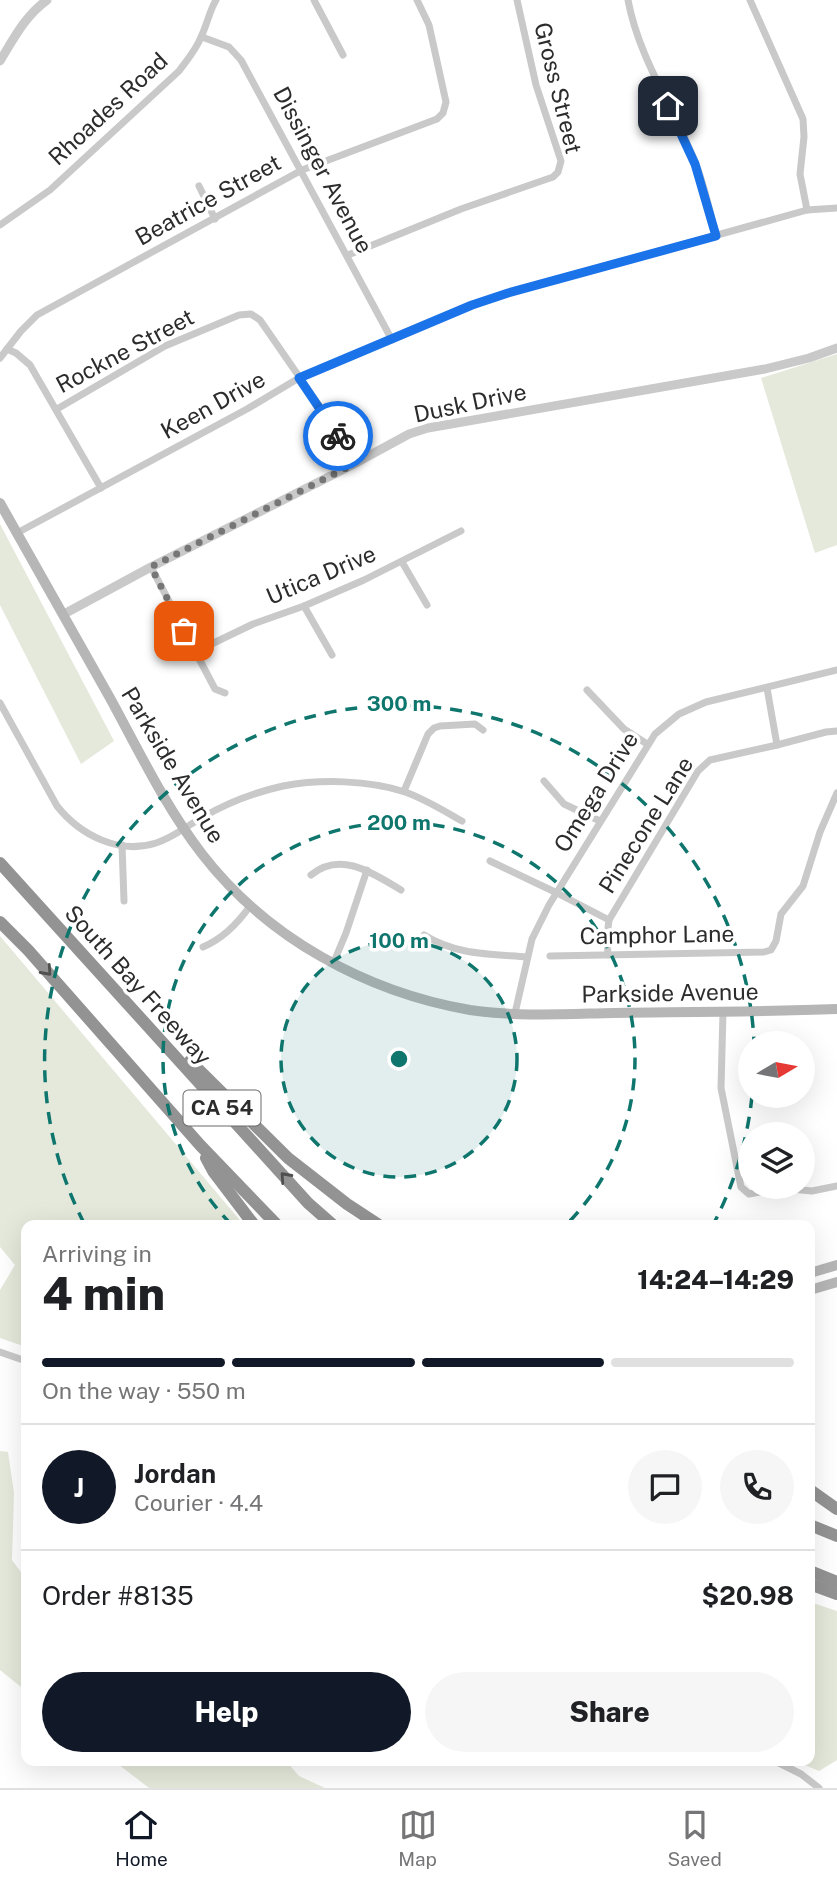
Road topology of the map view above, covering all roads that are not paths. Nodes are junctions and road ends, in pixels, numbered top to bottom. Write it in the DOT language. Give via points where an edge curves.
graph roads {
  1 [pos="47,0"];
  2 [pos="216,0"];
  3 [pos="314,0"];
  4 [pos="417,0"];
  5 [pos="517,0"];
  6 [pos="628,0"];
  7 [pos="750,0"];
  8 [pos="202,37"];
  9 [pos="3,47"];
  10 [pos="343,55"];
  11 [pos="0,61"];
  12 [pos="302,170"];
  13 [pos="199,186"];
  14 [pos="837,208"];
  15 [pos="807,210"];
  16 [pos="215,219"];
  17 [pos="0,225"];
  18 [pos="716,236"];
  19 [pos="348,255"];
  20 [pos="392,340"];
  21 [pos="837,348"];
  22 [pos="7,349"];
  23 [pos="0,358"];
  24 [pos="299,378"];
  25 [pos="57,409"];
  26 [pos="352,465"];
  27 [pos="101,488"];
  28 [pos="0,503"];
  29 [pos="461,531"];
  30 [pos="17,533"];
  31 [pos="402,562"];
  32 [pos="151,567"];
  33 [pos="428,605"];
  34 [pos="304,606"];
  35 [pos="64,614"];
  36 [pos="195,652"];
  37 [pos="332,655"];
  38 [pos="837,670"];
  39 [pos="768,688"];
  40 [pos="587,690"];
  41 [pos="225,693"];
  42 [pos="0,703"];
  43 [pos="483,730"];
  44 [pos="837,731"];
  45 [pos="648,744"];
  46 [pos="776,746"];
  47 [pos="544,781"];
  48 [pos="404,792"];
  49 [pos="837,793"];
  50 [pos="462,821"];
  51 [pos="600,821"];
  52 [pos="184,828"];
  53 [pos="122,845"];
  54 [pos="490,861"];
  55 [pos="0,863"];
  56 [pos="367,870"];
  57 [pos="311,875"];
  58 [pos="401,890"];
  59 [pos="557,893"];
  60 [pos="124,901"];
  61 [pos="250,905"];
  62 [pos="609,920"];
  63 [pos="0,922"];
  64 [pos="424,935"];
  65 [pos="203,947"];
  66 [pos="608,955"];
  67 [pos="550,956"];
  68 [pos="527,957"];
  69 [pos="333,964"];
  70 [pos="113,988"];
  71 [pos="837,1009"];
  72 [pos="723,1012"];
  73 [pos="515,1013"];
  74 [pos="200,1145"];
  75 [pos="837,1186"];
  76 [pos="250,1220"];
  77 [pos="272,1220"];
  78 [pos="327,1220"];
  79 [pos="371,1220"];
  80 [pos="837,1265"];
  81 [pos="815,1272"];
  82 [pos="837,1282"];
  83 [pos="815,1289"];
  84 [pos="0,1352"];
  85 [pos="21,1359"];
  86 [pos="815,1494"];
  87 [pos="837,1509"];
  88 [pos="815,1527"];
  89 [pos="837,1536"];
  90 [pos="815,1574"];
  91 [pos="837,1582"];
  92 [pos="815,1586"];
  93 [pos="837,1594"];
  94 [pos="785,1766"];
  95 [pos="818,1788"];
  1 -- 9 [label="street"];
  2 -- 8 [label="street, Rhoades Road"];
  3 -- 10 [label="street"];
  4 -- 12 [label="street, Beatrice Street" via="429,25 446,102 443,113 438,119"];
  5 -- 19 [label="street, Gross Street" via="536,85 561,162 558,172"];
  6 -- 18 [label="street" via="646,60 695,164"];
  7 -- 15 [label="street" via="803,119 800,174"];
  8 -- 12 [label="street, Dissinger Avenue" via="229,47 241,60"];
  8 -- 17 [label="street, Rhoades Road" via="178,71 50,190"];
  9 -- 11 [label="street"];
  12 -- 16 [label="street, Beatrice Street"];
  12 -- 19 [label="street, Dissinger Avenue"];
  13 -- 16 [label="street"];
  14 -- 15 [label="street, Keen Drive"];
  15 -- 18 [label="street, Keen Drive"];
  16 -- 22 [label="street, Beatrice Street" via="37,315"];
  18 -- 20 [label="street, Keen Drive" via="492,298"];
  19 -- 20 [label="street, Dissinger Avenue"];
  20 -- 24 [label="street, Keen Drive"];
  21 -- 26 [label="street, Dusk Drive" via="765,369 428,428"];
  22 -- 23 [label="street, Beatrice Street"];
  22 -- 25 [label="street" via="30,365"];
  24 -- 25 [label="street, Rockne Street" via="260,320 251,314 239,315 165,346"];
  24 -- 26 [label="street" via="327,417"];
  24 -- 27 [label="street, Keen Drive"];
  25 -- 27 [label="street"];
  26 -- 32 [label="street, Dusk Drive"];
  27 -- 30 [label="street, Keen Drive"];
  28 -- 30 [label="main road, Parkside Avenue"];
  29 -- 31 [label="street, Utica Drive"];
  30 -- 35 [label="main road, Parkside Avenue"];
  31 -- 33 [label="street"];
  31 -- 34 [label="street, Utica Drive"];
  32 -- 35 [label="street, Dusk Drive"];
  32 -- 36 [label="street"];
  34 -- 36 [label="street, Utica Drive"];
  34 -- 37 [label="street"];
  35 -- 52 [label="main road, Parkside Avenue"];
  36 -- 41 [label="street" via="215,689"];
  38 -- 39 [label="street, Omega Drive"];
  39 -- 45 [label="street, Omega Drive" via="706,702 679,714"];
  39 -- 46 [label="street"];
  40 -- 45 [label="street" via="624,729"];
  42 -- 53 [label="street" via="63,814 94,837"];
  43 -- 48 [label="street" via="475,724 434,728"];
  44 -- 46 [label="street, Pinecone Lane"];
  45 -- 51 [label="street, Omega Drive"];
  46 -- 62 [label="street, Pinecone Lane" via="710,760 698,771"];
  47 -- 51 [label="street" via="564,804"];
  48 -- 50 [label="street"];
  48 -- 52 [label="street" via="338,781 285,785 248,796"];
  49 -- 66 [label="street, Camphor Lane" via="803,886 781,914 771,950"];
  51 -- 59 [label="street, Omega Drive"];
  52 -- 53 [label="street" via="159,842"];
  52 -- 61 [label="main road, Parkside Avenue"];
  53 -- 60 [label="street"];
  54 -- 59 [label="street"];
  55 -- 70 [label="highway, South Bay Freeway / CA 54"];
  56 -- 57 [label="street" via="331,864"];
  56 -- 58 [label="street"];
  56 -- 69 [label="street"];
  59 -- 62 [label="street"];
  59 -- 68 [label="street, Omega Drive"];
  61 -- 65 [label="street" via="240,920"];
  61 -- 69 [label="main road, Parkside Avenue"];
  62 -- 66 [label="street, Pinecone Lane"];
  63 -- 74 [label="highway, CA 54, one-way"];
  64 -- 68 [label="street" via="464,951"];
  66 -- 67 [label="street, Camphor Lane"];
  68 -- 73 [label="street, Omega Drive"];
  69 -- 73 [label="main road, Parkside Avenue" via="428,1002"];
  78 -- 70 [label="highway, South Bay Freeway / CA 54, one-way"];
  70 -- 79 [label="highway" via="288,1158"];
  71 -- 72 [label="main road, Parkside Avenue"];
  72 -- 73 [label="main road, Parkside Avenue"];
  72 -- 75 [label="street" via="721,1088 741,1187 750,1194"];
  74 -- 76 [label="highway" via="213,1171"];
  74 -- 77 [label="highway, CA 54"];
  80 -- 81 [label="main road"];
  82 -- 83 [label="main road"];
  84 -- 85 [label="street"];
  86 -- 87 [label="highway"];
  88 -- 89 [label="highway"];
  90 -- 91 [label="highway"];
  92 -- 93 [label="highway"];
  94 -- 95 [label="street"];
}
